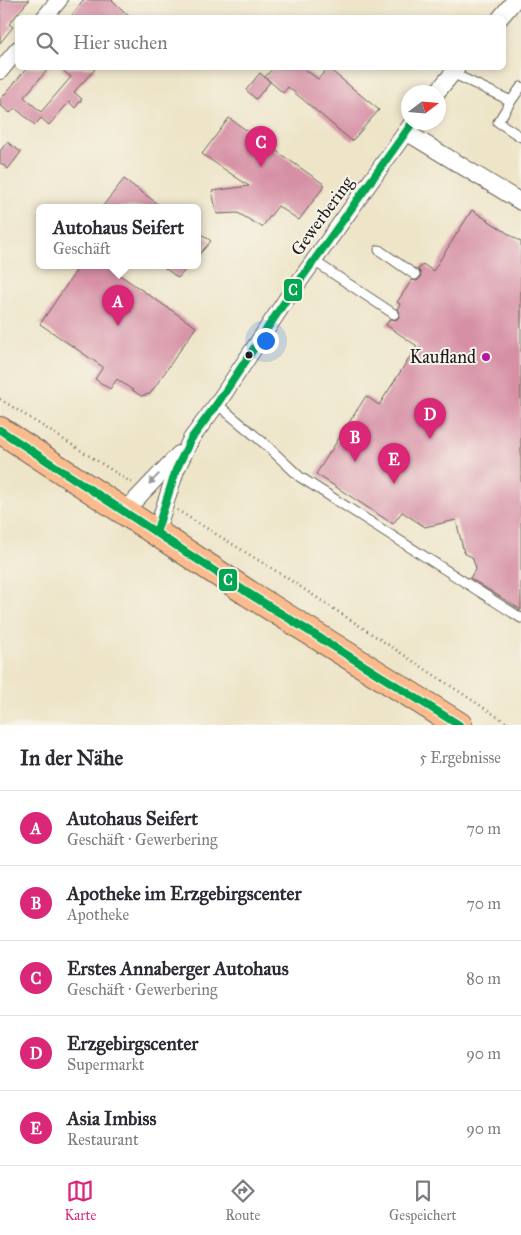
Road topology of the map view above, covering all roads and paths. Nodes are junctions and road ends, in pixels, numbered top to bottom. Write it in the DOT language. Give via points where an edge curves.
graph roads {
  1 [pos="59,0"];
  2 [pos="515,0"];
  3 [pos="46,15"];
  4 [pos="502,15"];
  5 [pos="15,53"];
  6 [pos="2,65"];
  7 [pos="454,70"];
  8 [pos="442,85"];
  9 [pos="521,87"];
  10 [pos="512,101"];
  11 [pos="408,130"];
  12 [pos="414,130"];
  13 [pos="521,137"];
  14 [pos="521,202"];
  15 [pos="379,250"];
  16 [pos="314,261"];
  17 [pos="415,275"];
  18 [pos="394,314"];
  19 [pos="0,400"];
  20 [pos="217,404"];
  21 [pos="0,430"];
  22 [pos="186,447"];
  23 [pos="144,489"];
  24 [pos="165,502"];
  25 [pos="124,512"];
  26 [pos="156,533"];
  27 [pos="521,618"];
  28 [pos="459,725"];
  29 [pos="510,725"];
  1 -- 3 [label="street"];
  2 -- 4 [label="street"];
  5 -- 6 [label="street"];
  7 -- 8 [label="street"];
  7 -- 10 [label="lane"];
  9 -- 10 [label="lane"];
  10 -- 13 [label="lane" via="498,122"];
  11 -- 16 [label="street, Gewerbering"];
  12 -- 14 [label="street, Gewerbering"];
  15 -- 17 [label="lane"];
  16 -- 18 [label="lane"];
  16 -- 20 [label="street, Gewerbering"];
  19 -- 23 [label="path"];
  20 -- 22 [label="street, Gewerbering"];
  20 -- 27 [label="lane" via="300,477"];
  21 -- 25 [label="main road"];
  22 -- 23 [label="street, Gewerbering, one-way"];
  22 -- 24 [label="street, Gewerbering"];
  23 -- 25 [label="street, Gewerbering"];
  24 -- 26 [label="street, Gewerbering"];
  24 -- 29 [label="path"];
  25 -- 26 [label="main road"];
  26 -- 28 [label="main road"];
}
